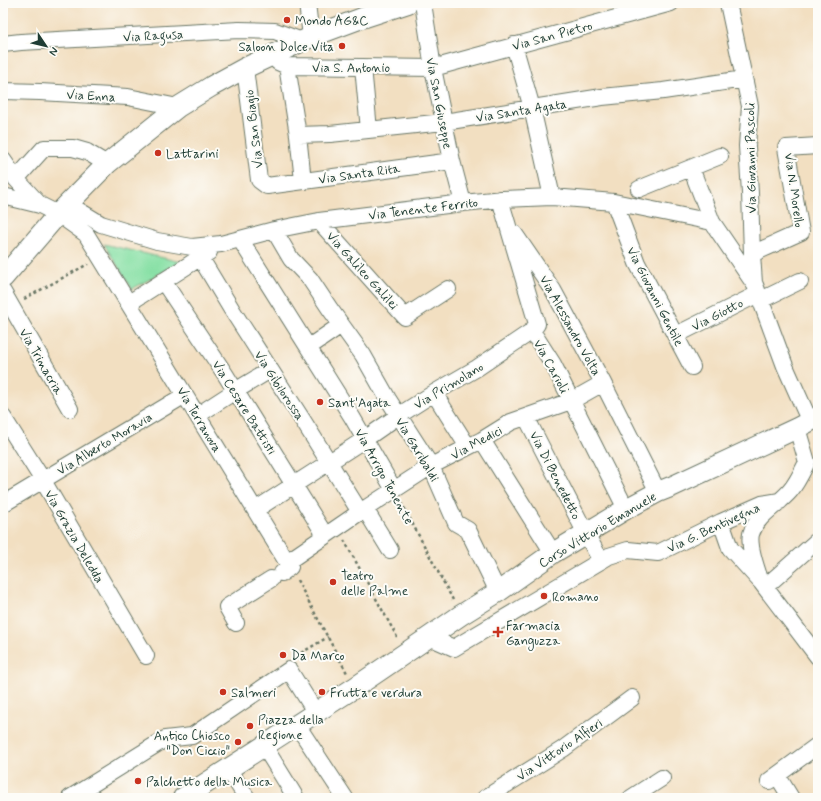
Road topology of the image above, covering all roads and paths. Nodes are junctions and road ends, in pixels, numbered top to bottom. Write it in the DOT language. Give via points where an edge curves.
graph roads {
  1 [pos="307,3"];
  2 [pos="408,3"];
  3 [pos="423,3"];
  4 [pos="671,3"];
  5 [pos="728,3"];
  6 [pos="307,39"];
  7 [pos="3,44"];
  8 [pos="514,45"];
  9 [pos="280,61"];
  10 [pos="363,67"];
  11 [pos="245,68"];
  12 [pos="433,68"];
  13 [pos="744,79"];
  14 [pos="3,91"];
  15 [pos="178,107"];
  16 [pos="532,108"];
  17 [pos="444,122"];
  18 [pos="369,130"];
  19 [pos="298,135"];
  20 [pos="818,146"];
  21 [pos="720,156"];
  22 [pos="3,160"];
  23 [pos="452,161"];
  24 [pos="107,164"];
  25 [pos="691,168"];
  26 [pos="16,179"];
  27 [pos="303,181"];
  28 [pos="267,186"];
  29 [pos="639,189"];
  30 [pos="3,196"];
  31 [pos="552,197"];
  32 [pos="500,199"];
  33 [pos="614,202"];
  34 [pos="463,203"];
  35 [pos="40,205"];
  36 [pos="63,209"];
  37 [pos="320,221"];
  38 [pos="712,222"];
  39 [pos="507,223"];
  40 [pos="101,224"];
  41 [pos="274,230"];
  42 [pos="86,234"];
  43 [pos="240,239"];
  44 [pos="196,252"];
  45 [pos="752,254"];
  46 [pos="101,257"];
  47 [pos="538,267"];
  48 [pos="522,276"];
  49 [pos="3,278"];
  50 [pos="163,281"];
  51 [pos="800,281"];
  52 [pos="448,289"];
  53 [pos="3,292"];
  54 [pos="758,293"];
  55 [pos="129,303"];
  56 [pos="11,306"];
  57 [pos="341,325"];
  58 [pos="532,331"];
  59 [pos="676,335"];
  60 [pos="309,347"];
  61 [pos="692,367"];
  62 [pos="270,370"];
  63 [pos="603,383"];
  64 [pos="235,391"];
  65 [pos="434,393"];
  66 [pos="185,395"];
  67 [pos="571,401"];
  68 [pos="70,409"];
  69 [pos="198,415"];
  70 [pos="398,416"];
  71 [pos="3,417"];
  72 [pos="526,417"];
  73 [pos="808,422"];
  74 [pos="365,440"];
  75 [pos="475,443"];
  76 [pos="329,463"];
  77 [pos="431,466"];
  78 [pos="42,480"];
  79 [pos="294,485"];
  80 [pos="394,490"];
  81 [pos="658,492"];
  82 [pos="780,501"];
  83 [pos="3,504"];
  84 [pos="626,509"];
  85 [pos="255,510"];
  86 [pos="362,510"];
  87 [pos="721,522"];
  88 [pos="331,531"];
  89 [pos="586,534"];
  90 [pos="815,540"];
  91 [pos="390,550"];
  92 [pos="553,553"];
  93 [pos="601,561"];
  94 [pos="283,570"];
  95 [pos="763,584"];
  96 [pos="492,596"];
  97 [pos="461,615"];
  98 [pos="499,621"];
  99 [pos="236,624"];
  100 [pos="328,637"];
  101 [pos="429,637"];
  102 [pos="406,653"];
  103 [pos="146,656"];
  104 [pos="818,657"];
  105 [pos="289,670"];
  106 [pos="354,688"];
  107 [pos="632,698"];
  108 [pos="316,712"];
  109 [pos="297,725"];
  110 [pos="264,746"];
  111 [pos="817,747"];
  112 [pos="228,769"];
  113 [pos="662,778"];
  114 [pos="196,795"];
  115 [pos="70,798"];
  116 [pos="247,798"];
  117 [pos="296,798"];
  118 [pos="345,798"];
  119 [pos="485,798"];
  120 [pos="631,798"];
  121 [pos="790,798"];
  1 -- 6 [label="street"];
  2 -- 6 [label="main road"];
  3 -- 12 [label="street, Via San Giuseppe"];
  4 -- 8 [label="street, Via San Pietro"];
  5 -- 13 [label="street, Via Giovanni Pascoli"];
  6 -- 7 [label="street, Via Ragusa" via="275,31 239,30"];
  6 -- 9 [label="main road"];
  8 -- 12 [label="street, Via San Pietro"];
  8 -- 16 [label="street"];
  9 -- 10 [label="street, Via S. Antonio" via="316,67"];
  9 -- 11 [label="main road"];
  9 -- 19 [label="street"];
  10 -- 12 [label="street, Via S. Antonio"];
  10 -- 18 [label="street"];
  11 -- 15 [label="main road"];
  11 -- 28 [label="street, Via San Biagio" via="259,180"];
  12 -- 17 [label="street, Via San Giuseppe"];
  13 -- 16 [label="street, Via Santa Agata"];
  13 -- 45 [label="street, Via Giovanni Pascoli" via="750,106 747,146"];
  14 -- 15 [label="street, Via Enna" via="128,97"];
  15 -- 24 [label="main road"];
  16 -- 17 [label="street, Via Santa Agata"];
  16 -- 31 [label="street"];
  17 -- 18 [label="street, Via Santa Agata"];
  17 -- 23 [label="street, Via San Giuseppe"];
  18 -- 19 [label="street, Via Santa Agata"];
  19 -- 27 [label="street"];
  20 -- 45 [label="street, Via N. Morello" via="786,148 801,232"];
  21 -- 25 [label="street"];
  22 -- 26 [label="street"];
  23 -- 27 [label="street, Via Santa Rita"];
  23 -- 34 [label="street, Via San Giuseppe"];
  24 -- 26 [label="street" via="87,152 73,148 44,148"];
  24 -- 36 [label="main road"];
  25 -- 29 [label="street"];
  25 -- 38 [label="street"];
  26 -- 35 [label="street"];
  27 -- 28 [label="street, Via Santa Rita"];
  30 -- 35 [label="street"];
  31 -- 32 [label="street, Via Tenente Ferrito"];
  31 -- 33 [label="street, Via Tenente Ferrito"];
  32 -- 34 [label="street, Via Tenente Ferrito"];
  32 -- 39 [label="street"];
  33 -- 38 [label="street, Via Tenente Ferrito"];
  33 -- 59 [label="street, Via Giovanni Gentile" via="637,263"];
  34 -- 37 [label="street, Via Tenente Ferrito"];
  35 -- 36 [label="street"];
  36 -- 40 [label="street, Via Tenente Ferrito"];
  36 -- 42 [label="street, Via Terranova"];
  36 -- 49 [label="main road"];
  37 -- 41 [label="street, Via Tenente Ferrito"];
  37 -- 52 [label="street, Via Galileo Galilei" via="404,317"];
  38 -- 54 [label="street"];
  39 -- 47 [label="street, Via Alessandro Volta"];
  39 -- 48 [label="street"];
  40 -- 42 [label="street"];
  40 -- 44 [label="street, Via Tenente Ferrito"];
  41 -- 43 [label="street, Via Tenente Ferrito"];
  41 -- 57 [label="street, Via Garibaldi" via="291,259 310,279"];
  42 -- 46 [label="street, Via Terranova"];
  43 -- 44 [label="street, Via Tenente Ferrito"];
  43 -- 60 [label="street, Via Arrigo Tenente"];
  44 -- 50 [label="street"];
  44 -- 62 [label="street, Via Gibilorossa"];
  45 -- 54 [label="street"];
  46 -- 55 [label="street, Via Terranova"];
  46 -- 56 [label="path"];
  47 -- 48 [label="street"];
  47 -- 63 [label="street, Via Alessandro Volta"];
  48 -- 58 [label="street" via="537,324"];
  50 -- 55 [label="street"];
  50 -- 64 [label="street, Via Cesare Battisti"];
  51 -- 54 [label="street, Via Giotto"];
  53 -- 56 [label="street, Via Trinacria"];
  54 -- 59 [label="street, Via Giotto"];
  54 -- 73 [label="street"];
  55 -- 66 [label="street, Via Terranova"];
  56 -- 68 [label="street, Via Trinacria"];
  57 -- 60 [label="street"];
  57 -- 70 [label="street, Via Garibaldi" via="363,355"];
  58 -- 65 [label="street, Via Primolano"];
  58 -- 67 [label="street, Via Carioli" via="553,364"];
  59 -- 61 [label="street, Via Giovanni Gentile"];
  60 -- 74 [label="street, Via Arrigo Tenente"];
  62 -- 64 [label="street"];
  62 -- 76 [label="street, Via Gibilorossa"];
  63 -- 67 [label="street, Via Medici"];
  63 -- 81 [label="street, Via Alessandro Volta"];
  64 -- 69 [label="street"];
  64 -- 79 [label="street, Via Cesare Battisti"];
  65 -- 70 [label="street, Via Primolano"];
  65 -- 75 [label="street"];
  66 -- 69 [label="street, Via Terranova"];
  66 -- 78 [label="street, Via Alberto Moravia"];
  67 -- 72 [label="street, Via Medici"];
  67 -- 84 [label="street, Via Carioli"];
  69 -- 85 [label="street, Via Terranova"];
  70 -- 74 [label="street, Via Primolano"];
  70 -- 77 [label="street, Via Garibaldi"];
  71 -- 78 [label="street, Via Grazia Deledda"];
  72 -- 75 [label="street, Via Medici" via="510,422"];
  72 -- 89 [label="street, Via Di Benedetto"];
  73 -- 81 [label="main road, Corso Vittorio Emanuele"];
  73 -- 82 [label="street" via="807,462 789,492"];
  74 -- 76 [label="street, Via Primolano"];
  74 -- 80 [label="street, Via Arrigo Tenente"];
  75 -- 77 [label="street, Via Medici"];
  75 -- 92 [label="street"];
  76 -- 79 [label="street, Via Primolano"];
  76 -- 86 [label="street, Via Gibilorossa"];
  77 -- 80 [label="street, Via Medici"];
  77 -- 96 [label="street, Via Garibaldi" via="456,523 468,530"];
  78 -- 83 [label="street, Via Alberto Moravia"];
  78 -- 103 [label="street, Via Grazia Deledda"];
  79 -- 85 [label="street, Via Primolano"];
  79 -- 88 [label="street, Via Cesare Battisti"];
  80 -- 86 [label="street, Via Medici"];
  80 -- 97 [label="path, Via Arrigo Tenente"];
  81 -- 84 [label="main road, Corso Vittorio Emanuele"];
  82 -- 87 [label="street, Via G. Bentivegna" via="762,504"];
  82 -- 95 [label="street" via="760,518 751,535 753,558"];
  84 -- 89 [label="main road, Corso Vittorio Emanuele"];
  85 -- 94 [label="street, Via Terranova"];
  86 -- 88 [label="street, Via Medici"];
  86 -- 91 [label="street, Via Gibilorossa"];
  87 -- 93 [label="street, Via G. Bentivegna" via="658,553 628,550"];
  87 -- 95 [label="street" via="730,548"];
  88 -- 94 [label="street, Via Medici"];
  88 -- 102 [label="path"];
  89 -- 92 [label="main road, Corso Vittorio Emanuele"];
  89 -- 93 [label="street, Via Di Benedetto"];
  90 -- 95 [label="street"];
  92 -- 96 [label="main road, Corso Vittorio Emanuele"];
  93 -- 98 [label="street"];
  94 -- 99 [label="street, Via Medici" via="227,607"];
  94 -- 100 [label="path"];
  95 -- 104 [label="street"];
  96 -- 97 [label="main road, Corso Vittorio Emanuele"];
  96 -- 98 [label="street, Via Garibaldi"];
  97 -- 101 [label="main road, Corso Vittorio Emanuele"];
  98 -- 101 [label="street" via="454,648"];
  100 -- 105 [label="path" via="292,658"];
  100 -- 106 [label="path"];
  101 -- 102 [label="main road, Corso Vittorio Emanuele"];
  102 -- 106 [label="main road, Corso Vittorio Emanuele"];
  105 -- 108 [label="street"];
  105 -- 115 [label="street" via="192,736 165,739"];
  106 -- 108 [label="main road, Corso Vittorio Emanuele"];
  107 -- 119 [label="street, Via Vittorio Alfieri" via="563,749"];
  108 -- 109 [label="main road, Corso Vittorio Emanuele"];
  109 -- 110 [label="main road, Corso Vittorio Emanuele"];
  109 -- 118 [label="street"];
  110 -- 112 [label="main road, Corso Vittorio Emanuele"];
  110 -- 117 [label="street"];
  111 -- 121 [label="street" via="773,778"];
  112 -- 114 [label="main road, Corso Vittorio Emanuele"];
  112 -- 116 [label="street"];
  113 -- 120 [label="street"];
}
